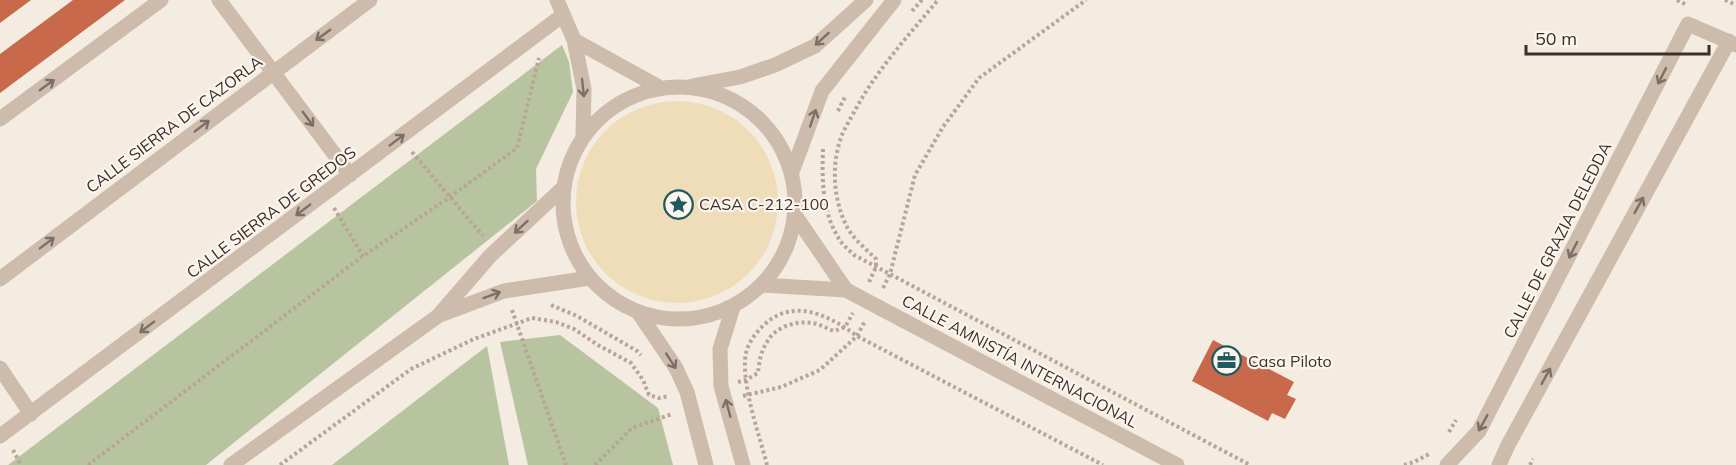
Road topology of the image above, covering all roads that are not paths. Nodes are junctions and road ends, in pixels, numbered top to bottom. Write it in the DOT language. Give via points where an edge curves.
graph roads {
  1 [pos="161,0"];
  2 [pos="219,0"];
  3 [pos="370,0"];
  4 [pos="557,0"];
  5 [pos="866,0"];
  6 [pos="894,0"];
  7 [pos="563,15"];
  8 [pos="574,40"];
  9 [pos="1732,43"];
  10 [pos="273,72"];
  11 [pos="692,86"];
  12 [pos="659,87"];
  13 [pos="0,119"];
  14 [pos="583,137"];
  15 [pos="792,172"];
  16 [pos="350,175"];
  17 [pos="564,187"];
  18 [pos="795,215"];
  19 [pos="590,278"];
  20 [pos="0,279"];
  21 [pos="762,285"];
  22 [pos="846,290"];
  23 [pos="733,307"];
  24 [pos="639,312"];
  25 [pos="438,316"];
  26 [pos="0,368"];
  27 [pos="31,414"];
  28 [pos="0,436"];
  29 [pos="231,465"];
  30 [pos="706,465"];
  31 [pos="742,465"];
  32 [pos="1177,465"];
  33 [pos="1447,465"];
  34 [pos="1499,465"];
  13 -- 1 [label="street, one-way"];
  2 -- 10 [label="street"];
  3 -- 10 [label="street, CALLE SIERRA DE CAZORLA, one-way"];
  4 -- 7 [label="street"];
  5 -- 11 [label="street, one-way" via="814,46 740,77"];
  15 -- 6 [label="street, one-way" via="822,91"];
  7 -- 8 [label="street"];
  16 -- 7 [label="street, CALLE SIERRA DE GREDOS, one-way"];
  8 -- 12 [label="street"];
  8 -- 14 [label="street, one-way" via="584,89"];
  9 -- 33 [label="street, CALLE DE GRAZIA DELEDDA, one-way" via="1688,24 1479,431"];
  34 -- 9 [label="street, one-way"];
  10 -- 16 [label="street, one-way"];
  20 -- 10 [label="street, CALLE SIERRA DE CAZORLA, one-way"];
  11 -- 12 [label="street"];
  11 -- 15 [label="street" via="726,95 756,114 778,140"];
  12 -- 14 [label="street" via="621,102"];
  14 -- 17 [label="street"];
  15 -- 18 [label="street"];
  16 -- 27 [label="street, CALLE SIERRA DE GREDOS, one-way"];
  17 -- 19 [label="street" via="564,219 573,251"];
  17 -- 25 [label="street, one-way" via="490,256"];
  18 -- 21 [label="street" via="783,256"];
  18 -- 22 [label="street"];
  19 -- 24 [label="street" via="612,298"];
  25 -- 19 [label="street, one-way" via="504,291"];
  21 -- 22 [label="street, CALLE AMNISTÍA INTERNACIONAL"];
  21 -- 23 [label="street"];
  22 -- 32 [label="street, CALLE AMNISTÍA INTERNACIONAL"];
  23 -- 24 [label="street" via="681,319"];
  31 -- 23 [label="street, one-way" via="721,386 720,349"];
  24 -- 30 [label="street, one-way" via="687,392"];
  25 -- 29 [label="street"];
  26 -- 27 [label="street"];
  27 -- 28 [label="street, CALLE SIERRA DE GREDOS"];
}
